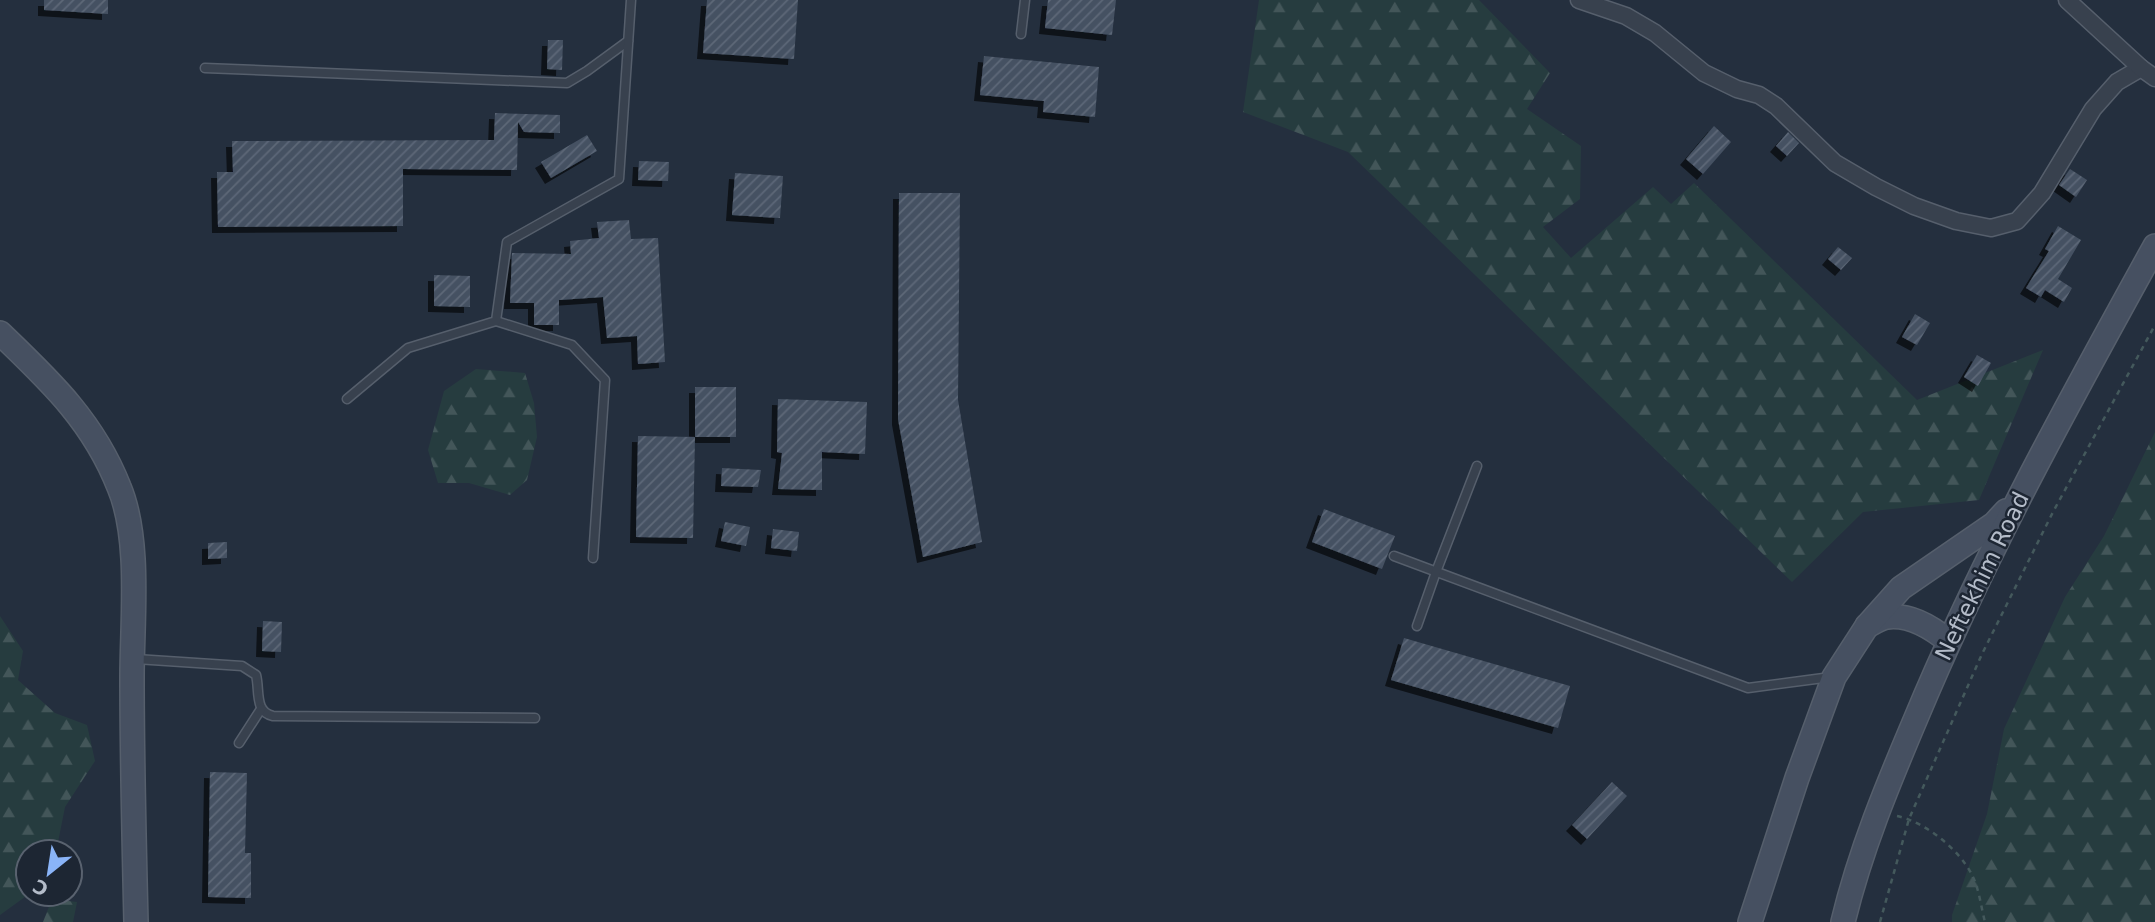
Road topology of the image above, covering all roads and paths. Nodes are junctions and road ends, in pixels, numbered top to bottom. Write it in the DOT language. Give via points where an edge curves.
graph roads {
  1 [pos="631,0"];
  2 [pos="1025,0"];
  3 [pos="1579,0"];
  4 [pos="2067,0"];
  5 [pos="1021,34"];
  6 [pos="628,41"];
  7 [pos="205,68"];
  8 [pos="2141,68"];
  9 [pos="2155,78"];
  10 [pos="2154,249"];
  11 [pos="496,321"];
  12 [pos="2155,325"];
  13 [pos="0,333"];
  14 [pos="347,399"];
  15 [pos="1476,466"];
  16 [pos="2021,494"];
  17 [pos="1394,556"];
  18 [pos="593,558"];
  19 [pos="1436,572"];
  20 [pos="1418,626"];
  21 [pos="1867,626"];
  22 [pos="1948,641"];
  23 [pos="132,658"];
  24 [pos="1835,677"];
  25 [pos="261,709"];
  26 [pos="535,718"];
  27 [pos="239,743"];
  28 [pos="1877,811"];
  29 [pos="1909,819"];
  30 [pos="136,922"];
  31 [pos="1750,922"];
  32 [pos="1843,922"];
  33 [pos="1880,922"];
  34 [pos="1985,922"];
  1 -- 6 [label="lane"];
  2 -- 5 [label="lane"];
  3 -- 8 [label="street" via="1626,16 1704,73 1759,94 1835,163 1876,187 1935,214 1991,228 2017,221 2042,193 2093,109 2117,82"];
  4 -- 8 [label="street"];
  6 -- 7 [label="lane" via="567,83"];
  6 -- 11 [label="lane" via="619,178 507,242"];
  8 -- 9 [label="street"];
  10 -- 16 [label="street, Neftekhim Road"];
  11 -- 14 [label="lane" via="408,348"];
  11 -- 18 [label="lane" via="572,345 605,380"];
  12 -- 29 [label="path" via="1982,654"];
  13 -- 23 [label="street" via="85,422 120,489 132,561"];
  15 -- 19 [label="lane"];
  16 -- 21 [label="street" via="1994,524 1901,588"];
  16 -- 22 [label="street, Neftekhim Road"];
  17 -- 19 [label="lane"];
  19 -- 20 [label="lane"];
  19 -- 24 [label="lane" via="1748,688"];
  21 -- 22 [label="street" via="1887,617 1911,619"];
  21 -- 24 [label="street"];
  22 -- 28 [label="street, Neftekhim Road"];
  23 -- 25 [label="lane" via="242,666 256,675"];
  23 -- 30 [label="street"];
  24 -- 31 [label="street"];
  25 -- 26 [label="lane" via="273,716"];
  25 -- 27 [label="lane"];
  28 -- 29 [label="path"];
  28 -- 32 [label="street, Neftekhim Road"];
  29 -- 33 [label="path"];
  29 -- 34 [label="path" via="1943,839 1972,874"];
}
